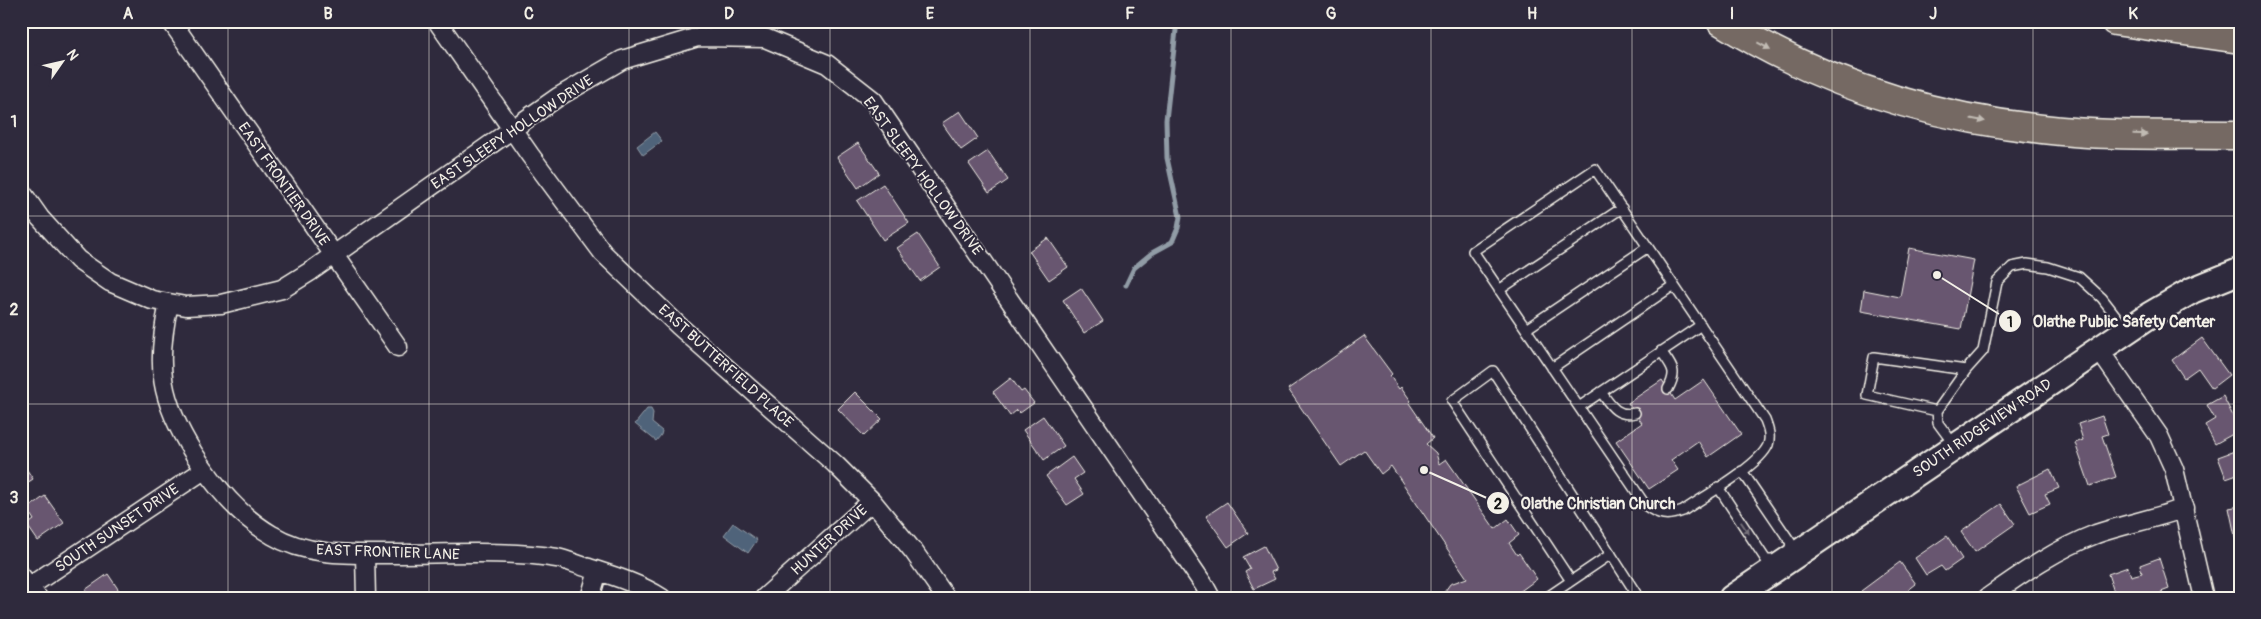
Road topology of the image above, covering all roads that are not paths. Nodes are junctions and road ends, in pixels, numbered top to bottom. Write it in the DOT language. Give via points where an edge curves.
graph roads {
  1 [pos="171,21"];
  2 [pos="437,21"];
  3 [pos="1721,21"];
  4 [pos="2115,21"];
  5 [pos="2240,39"];
  6 [pos="512,130"];
  7 [pos="2240,135"];
  8 [pos="21,191"];
  9 [pos="1622,208"];
  10 [pos="1648,247"];
  11 [pos="334,256"];
  12 [pos="2240,270"];
  13 [pos="1674,286"];
  14 [pos="1499,290"];
  15 [pos="169,303"];
  16 [pos="1700,324"];
  17 [pos="1526,330"];
  18 [pos="2127,331"];
  19 [pos="398,347"];
  20 [pos="2099,350"];
  21 [pos="1661,352"];
  22 [pos="1552,368"];
  23 [pos="1966,370"];
  24 [pos="1668,390"];
  25 [pos="1601,392"];
  26 [pos="1579,408"];
  27 [pos="1937,411"];
  28 [pos="1635,413"];
  29 [pos="1956,447"];
  30 [pos="204,470"];
  31 [pos="1742,471"];
  32 [pos="1718,487"];
  33 [pos="872,501"];
  34 [pos="2184,508"];
  35 [pos="365,554"];
  36 [pos="1611,554"];
  37 [pos="1787,560"];
  38 [pos="598,571"];
  39 [pos="1571,581"];
  40 [pos="30,587"];
  41 [pos="366,598"];
  42 [pos="590,598"];
  43 [pos="662,598"];
  44 [pos="764,598"];
  45 [pos="946,598"];
  46 [pos="1210,598"];
  47 [pos="1546,598"];
  48 [pos="1639,598"];
  49 [pos="1732,598"];
  50 [pos="1987,598"];
  51 [pos="2204,598"];
  1 -- 11 [label="street, EAST FRONTIER DRIVE"];
  2 -- 6 [label="street, EAST BUTTERFIELD PLACE"];
  3 -- 7 [label="highway, one-way" via="1787,58 1885,97 1930,111 2044,130"];
  4 -- 5 [label="highway"];
  6 -- 11 [label="street, EAST SLEEPY HOLLOW DRIVE"];
  6 -- 33 [label="street, EAST BUTTERFIELD PLACE" via="603,253"];
  6 -- 46 [label="street, EAST SLEEPY HOLLOW DRIVE" via="558,97 622,60 698,37 765,38 827,64 873,100 1199,577"];
  8 -- 15 [label="street, EAST SLEEPY HOLLOW DRIVE" via="61,244 92,271 130,291"];
  9 -- 10 [label="lane"];
  9 -- 14 [label="lane"];
  9 -- 14 [label="lane" via="1596,169 1587,174 1473,252"];
  10 -- 13 [label="lane"];
  10 -- 17 [label="lane"];
  11 -- 15 [label="street, EAST SLEEPY HOLLOW DRIVE" via="282,289 221,304 186,306"];
  11 -- 19 [label="street, EAST FRONTIER DRIVE"];
  12 -- 18 [label="main road, SOUTH RIDGEVIEW ROAD" via="2193,290"];
  13 -- 16 [label="lane"];
  13 -- 22 [label="lane"];
  14 -- 17 [label="lane"];
  15 -- 30 [label="street, EAST FRONTIER LANE" via="161,352 163,388 180,431"];
  16 -- 21 [label="lane"];
  16 -- 31 [label="lane" via="1770,432 1760,458"];
  17 -- 22 [label="lane"];
  18 -- 20 [label="main road, SOUTH RIDGEVIEW ROAD"];
  18 -- 23 [label="lane" via="2102,298 2079,278 2048,267 2027,264 2012,267 1997,282 1983,351"];
  20 -- 29 [label="main road, SOUTH RIDGEVIEW ROAD"];
  20 -- 34 [label="street" via="2158,436 2174,469"];
  21 -- 24 [label="lane" via="1674,372"];
  21 -- 25 [label="lane"];
  22 -- 26 [label="lane"];
  23 -- 27 [label="lane"];
  23 -- 27 [label="lane" via="1874,357 1867,395"];
  25 -- 26 [label="lane"];
  25 -- 28 [label="lane" via="1619,414"];
  26 -- 32 [label="lane" via="1646,506 1658,514 1683,511"];
  27 -- 29 [label="lane" via="1938,423"];
  29 -- 37 [label="main road, SOUTH RIDGEVIEW ROAD"];
  30 -- 35 [label="street, EAST FRONTIER LANE" via="239,512 272,536 302,548"];
  30 -- 40 [label="street, SOUTH SUNSET DRIVE"];
  31 -- 32 [label="lane"];
  31 -- 37 [label="lane" via="1791,543"];
  32 -- 37 [label="lane, one-way" via="1766,560"];
  33 -- 44 [label="street, HUNTER DRIVE"];
  33 -- 45 [label="street, EAST BUTTERFIELD PLACE"];
  34 -- 50 [label="street" via="2096,534 2068,546"];
  34 -- 51 [label="street"];
  35 -- 38 [label="street, EAST FRONTIER LANE" via="540,556 559,558"];
  35 -- 41 [label="street"];
  36 -- 39 [label="lane"];
  36 -- 39 [label="lane" via="1494,371 1452,401"];
  36 -- 48 [label="lane"];
  37 -- 49 [label="main road, SOUTH RIDGEVIEW ROAD"];
  38 -- 42 [label="street"];
  38 -- 43 [label="street, EAST FRONTIER LANE" via="647,588"];
  39 -- 47 [label="lane"];
}
